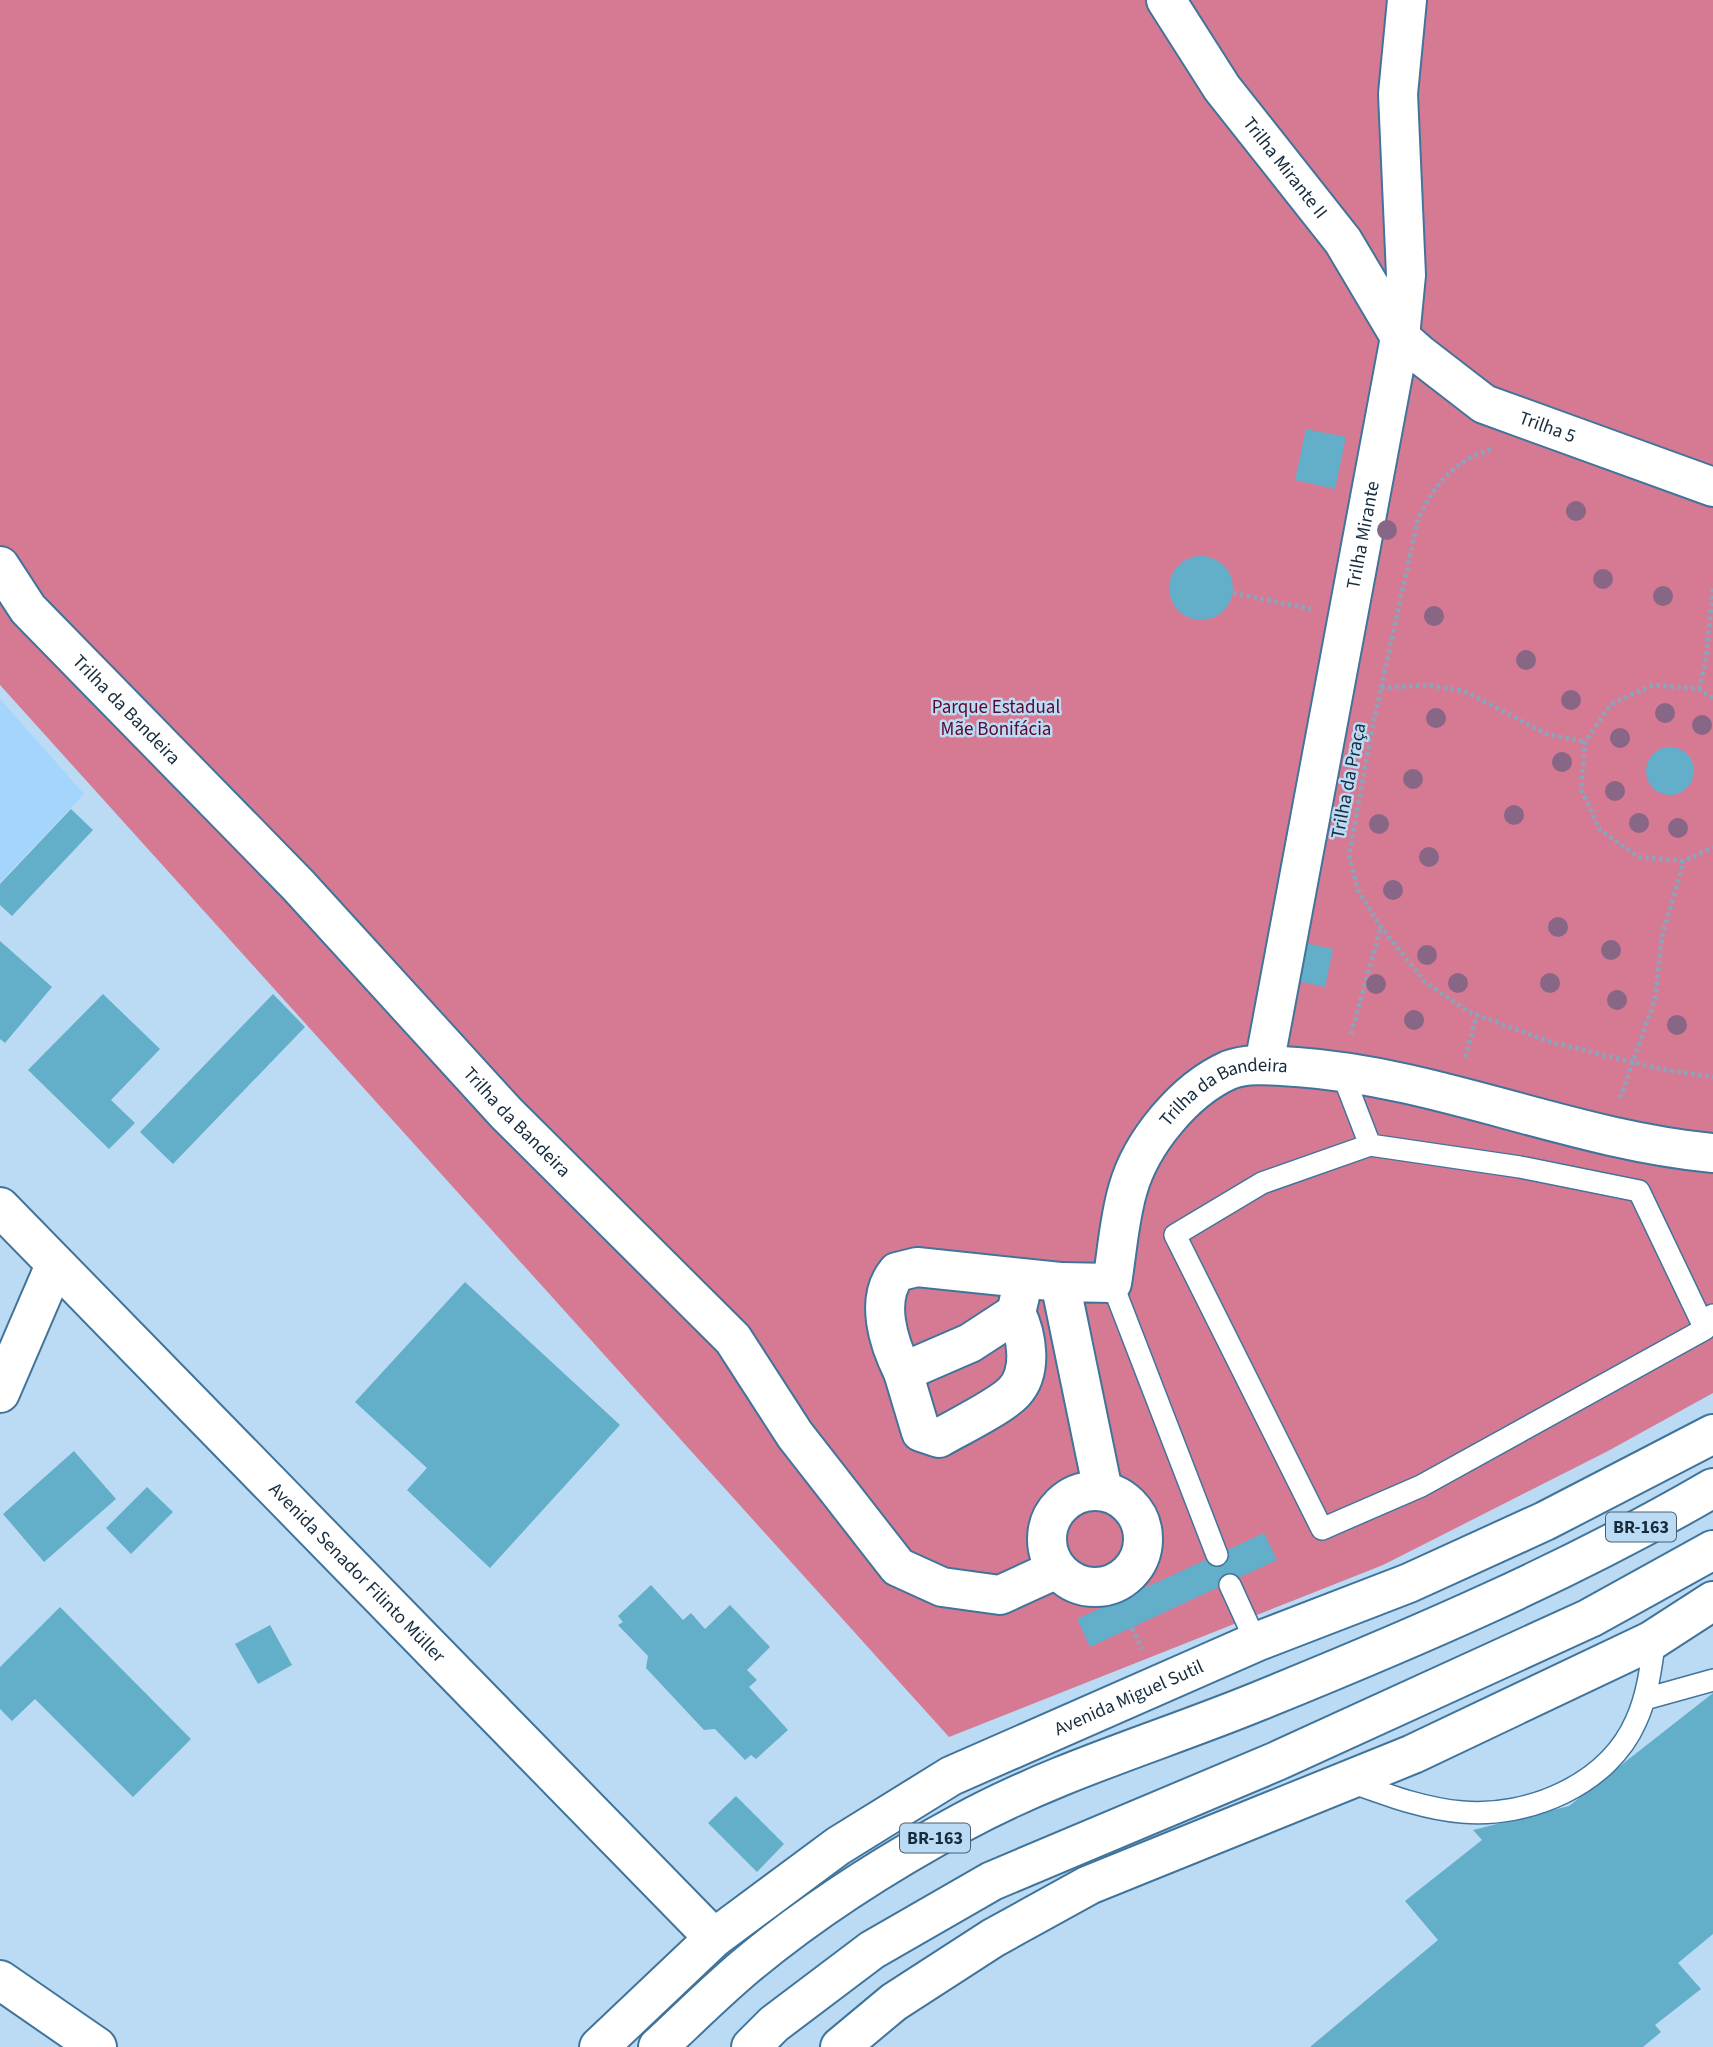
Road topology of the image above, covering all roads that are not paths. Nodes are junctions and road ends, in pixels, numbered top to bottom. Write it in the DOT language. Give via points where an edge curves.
graph roads {
  1 [pos="1166,0"];
  2 [pos="1407,0"];
  3 [pos="1400,337"];
  4 [pos="1713,487"];
  5 [pos="0,566"];
  6 [pos="1264,1065"];
  7 [pos="1341,1070"];
  8 [pos="1370,1145"];
  9 [pos="1713,1153"];
  10 [pos="0,1208"];
  11 [pos="55,1265"];
  12 [pos="1112,1283"];
  13 [pos="1033,1292"];
  14 [pos="1709,1322"];
  15 [pos="903,1372"];
  16 [pos="0,1393"];
  17 [pos="1713,1434"];
  18 [pos="1713,1488"];
  19 [pos="1103,1491"];
  20 [pos="1713,1550"];
  21 [pos="1217,1555"];
  22 [pos="1057,1569"];
  23 [pos="1230,1585"];
  24 [pos="1713,1601"];
  25 [pos="1655,1638"];
  26 [pos="1256,1642"];
  27 [pos="1713,1680"];
  28 [pos="1645,1699"];
  29 [pos="1346,1781"];
  30 [pos="714,1938"];
  31 [pos="0,1980"];
  32 [pos="97,2047"];
  33 [pos="599,2047"];
  34 [pos="658,2047"];
  35 [pos="751,2047"];
  36 [pos="840,2047"];
  1 -- 3 [label="main road, Trilha Mirante II" via="1222,88 1343,241"];
  2 -- 3 [label="main road, Trilha Mirante" via="1398,94 1406,275"];
  3 -- 4 [label="main road, Trilha 5" via="1484,404"];
  3 -- 6 [label="main road, Trilha Mirante"];
  5 -- 22 [label="main road, Trilha da Bandeira" via="28,609 298,885 506,1114 733,1339 794,1434 898,1567 942,1587 1000,1595"];
  6 -- 7 [label="main road, Trilha da Bandeira"];
  6 -- 12 [label="main road, Trilha da Bandeira" via="1230,1070 1197,1090 1152,1138 1128,1188"];
  7 -- 8 [label="lane"];
  7 -- 9 [label="main road, Trilha da Bandeira"];
  8 -- 14 [label="lane" via="1520,1167 1639,1191"];
  8 -- 14 [label="lane" via="1262,1182 1175,1235 1322,1529 1421,1486"];
  10 -- 11 [label="main road, Avenida Senador Filinto Müller"];
  11 -- 16 [label="main road"];
  11 -- 30 [label="main road, Avenida Senador Filinto Müller"];
  12 -- 13 [label="main road"];
  12 -- 21 [label="lane"];
  13 -- 15 [label="main road" via="970,1343"];
  13 -- 15 [label="main road" via="917,1266 897,1272 885,1296 891,1348"];
  13 -- 15 [label="main road" via="1025,1331 1024,1376 1014,1392 939,1438 922,1432"];
  13 -- 19 [label="main road"];
  17 -- 26 [label="main road, Avenida Miguel Sutil" via="1545,1521 1409,1584"];
  18 -- 34 [label="main road, BR-163" via="1569,1565 1256,1702 1108,1756 965,1821 845,1891 747,1965"];
  19 -- 22 [label="main road" via="1086,1491 1066,1500 1052,1516 1046,1538 1050,1560"];
  19 -- 22 [label="main road" via="1127,1502 1140,1519 1144,1541 1139,1562 1118,1591 1083,1587"];
  20 -- 35 [label="main road, BR-163" via="1590,1618 1278,1761 992,1881 872,1950 774,2024"];
  23 -- 26 [label="lane"];
  24 -- 25 [label="main road"];
  25 -- 28 [label="lane"];
  25 -- 29 [label="main road" via="1413,1754"];
  26 -- 30 [label="main road, Avenida Miguel Sutil" via="951,1776 838,1846"];
  27 -- 28 [label="lane"];
  28 -- 29 [label="lane" via="1615,1752 1569,1790 1534,1804 1460,1812"];
  29 -- 36 [label="main road" via="1089,1885 993,1938 894,2003"];
  30 -- 33 [label="main road, Avenida Miguel Sutil"];
  31 -- 32 [label="main road"];
}
